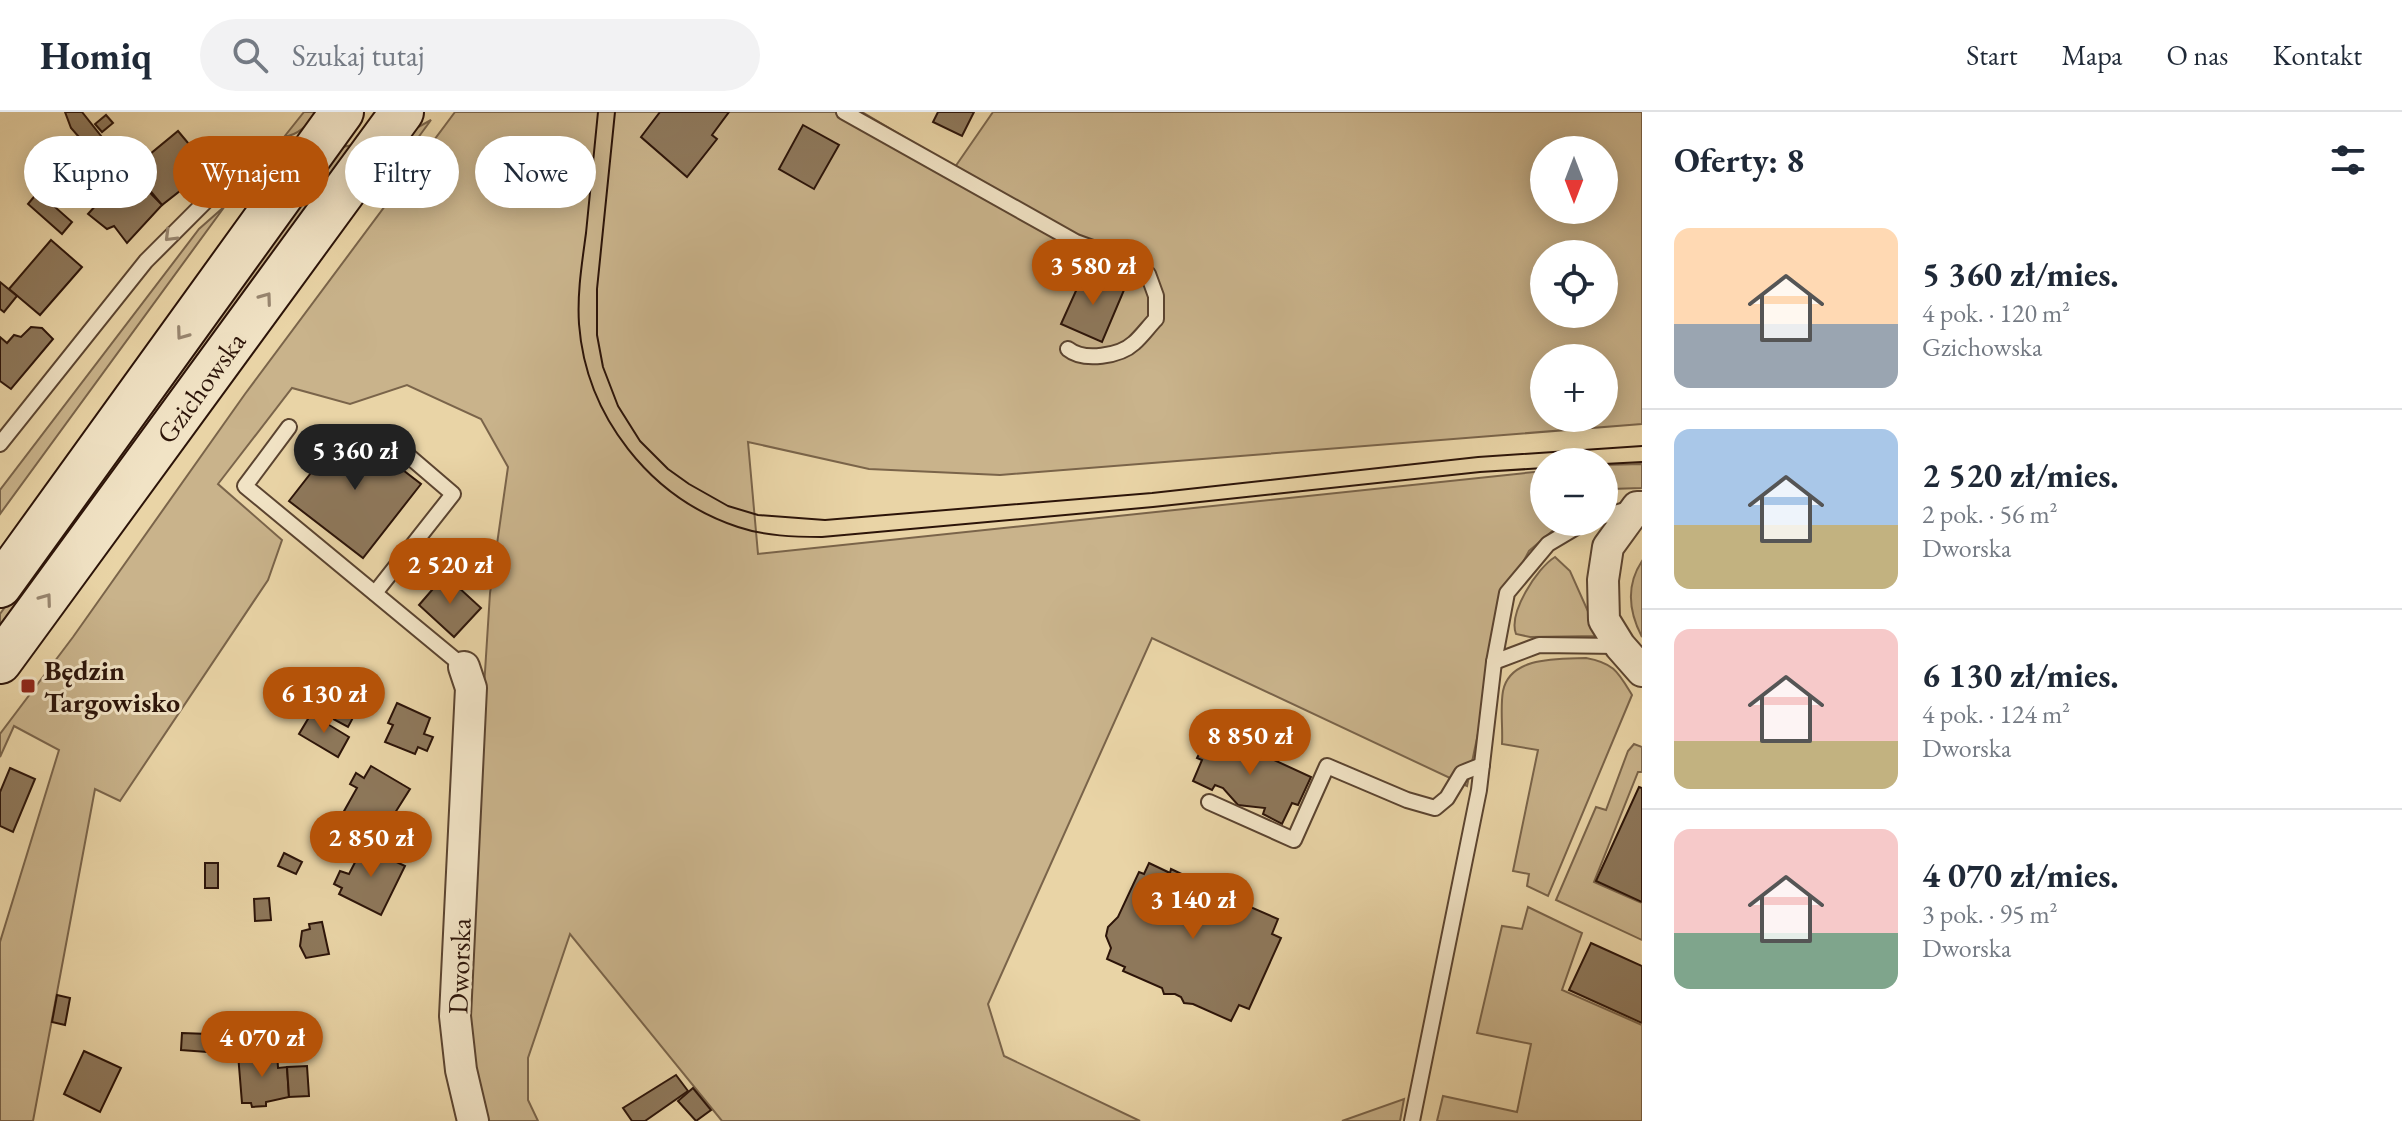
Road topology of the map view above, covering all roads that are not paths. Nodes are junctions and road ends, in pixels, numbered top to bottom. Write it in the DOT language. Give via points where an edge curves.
graph roads {
  1 [pos="342,112"];
  2 [pos="844,112"];
  3 [pos="386,118"];
  4 [pos="325,136"];
  5 [pos="199,208"];
  6 [pos="274,208"];
  7 [pos="1068,349"];
  8 [pos="289,427"];
  9 [pos="0,444"];
  10 [pos="404,452"];
  11 [pos="1640,507"];
  12 [pos="1618,512"];
  13 [pos="1561,536"];
  14 [pos="0,586"];
  15 [pos="375,593"];
  16 [pos="1620,646"];
  17 [pos="0,662"];
  18 [pos="1494,662"];
  19 [pos="464,667"];
  20 [pos="1642,671"];
  21 [pos="1482,765"];
  22 [pos="1209,802"];
  23 [pos="473,1121"];
  24 [pos="1412,1121"];
  1 -- 4 [label="street, Gzichowska"];
  2 -- 7 [label="lane" via="1076,242 1148,274 1156,296 1156,319 1133,345 1103,356"];
  17 -- 3 [label="street, Gzichowska, one-way"];
  5 -- 9 [label="lane, one-way" via="146,261"];
  6 -- 14 [label="street, Gzichowska, one-way"];
  8 -- 15 [label="lane" via="245,486"];
  10 -- 15 [label="lane" via="453,494"];
  11 -- 12 [label="lane"];
  11 -- 16 [label="street" via="1608,547 1603,580 1604,620"];
  13 -- 18 [label="lane" via="1548,544 1507,593"];
  15 -- 19 [label="lane"];
  16 -- 18 [label="lane" via="1539,645"];
  16 -- 20 [label="street"];
  18 -- 21 [label="lane"];
  19 -- 23 [label="street, Dworska" via="471,688 455,1016"];
  21 -- 22 [label="lane" via="1462,773 1435,808 1327,766 1294,840"];
  21 -- 24 [label="lane"];
}
